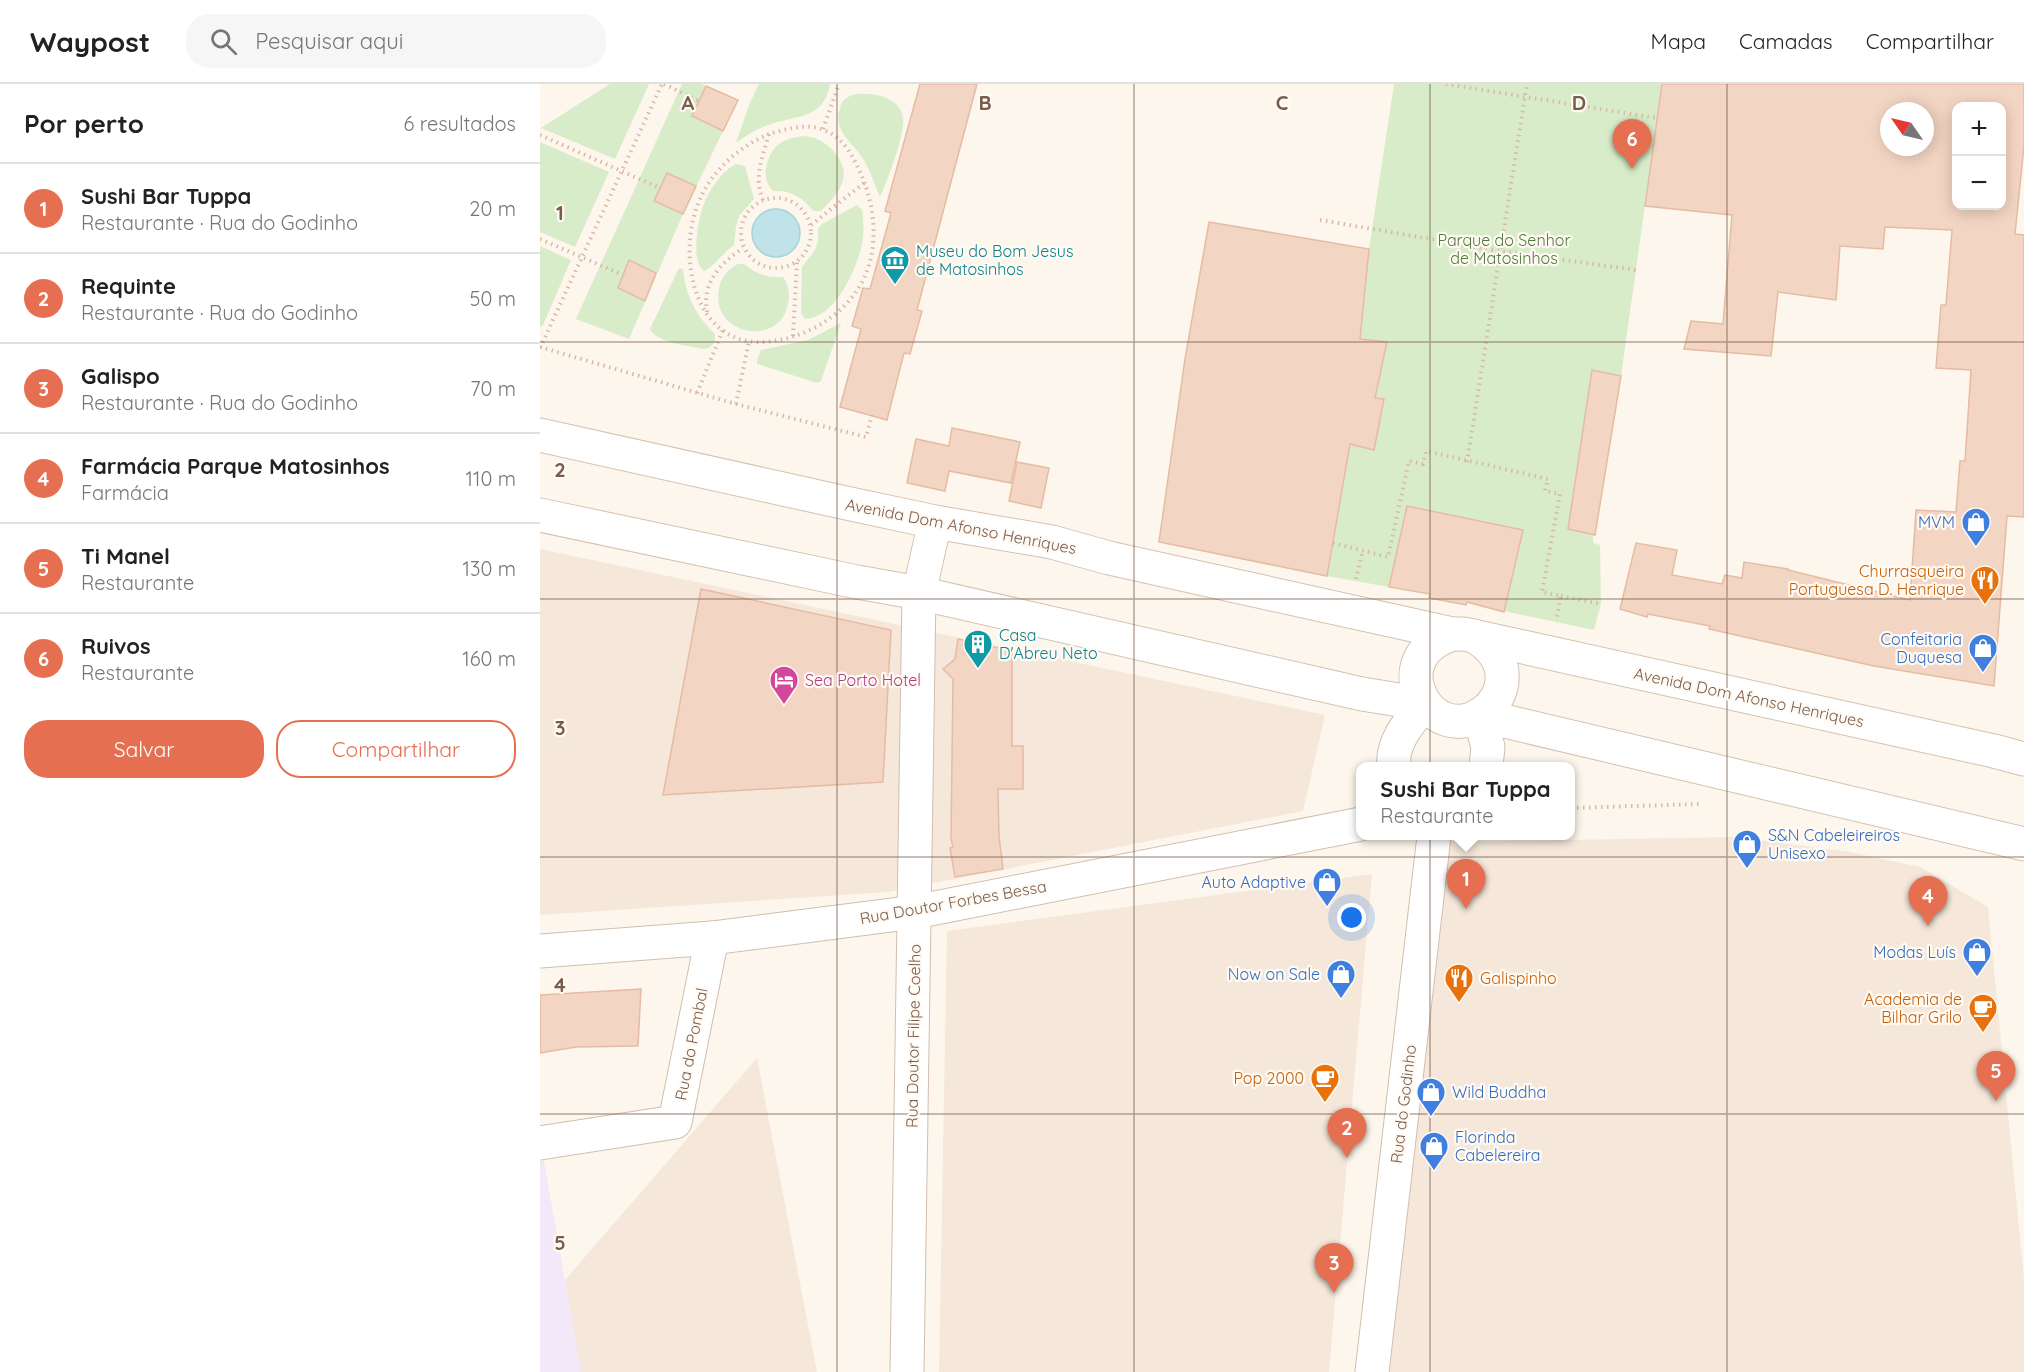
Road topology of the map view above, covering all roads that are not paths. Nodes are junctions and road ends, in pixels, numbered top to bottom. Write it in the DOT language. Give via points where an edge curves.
graph roads {
  1 [pos="540,435"];
  2 [pos="540,515"];
  3 [pos="935,522"];
  4 [pos="919,593"];
  5 [pos="1463,635"];
  6 [pos="1424,704"];
  7 [pos="1479,716"];
  8 [pos="2024,759"];
  9 [pos="1393,762"];
  10 [pos="1486,762"];
  11 [pos="1356,825"];
  12 [pos="1434,840"];
  13 [pos="2024,844"];
  14 [pos="915,912"];
  15 [pos="712,938"];
  16 [pos="540,951"];
  17 [pos="540,1143"];
  18 [pos="908,1372"];
  19 [pos="1372,1372"];
  1 -- 3 [label="main road, Avenida Dom Afonso Henriques"];
  2 -- 4 [label="main road"];
  3 -- 4 [label="main road, Rua Doutor Filipe Coelho"];
  3 -- 5 [label="main road, Avenida Dom Afonso Henriques" via="1052,542 1109,558"];
  4 -- 6 [label="main road" via="1362,694"];
  4 -- 14 [label="main road, Rua Doutor Filipe Coelho"];
  5 -- 6 [label="main road" via="1440,638 1421,655 1415,680"];
  5 -- 7 [label="main road, Avenida Dom Afonso Henriques" via="1486,644 1501,667 1498,695"];
  5 -- 8 [label="main road, Avenida Dom Afonso Henriques"];
  6 -- 7 [label="main road" via="1455,721"];
  6 -- 9 [label="main road" via="1400,736"];
  7 -- 10 [label="main road" via="1488,747"];
  7 -- 13 [label="main road"];
  11 -- 14 [label="main road, Rua Doutor Forbes Bessa"];
  12 -- 19 [label="main road, Rua do Godinho"];
  14 -- 15 [label="main road, Rua Doutor Forbes Bessa"];
  14 -- 18 [label="main road, Rua Doutor Filipe Coelho"];
  15 -- 16 [label="main road, Rua Doutor Forbes Bessa"];
  15 -- 17 [label="main road, Rua do Pombal" via="675,1122"];
}
